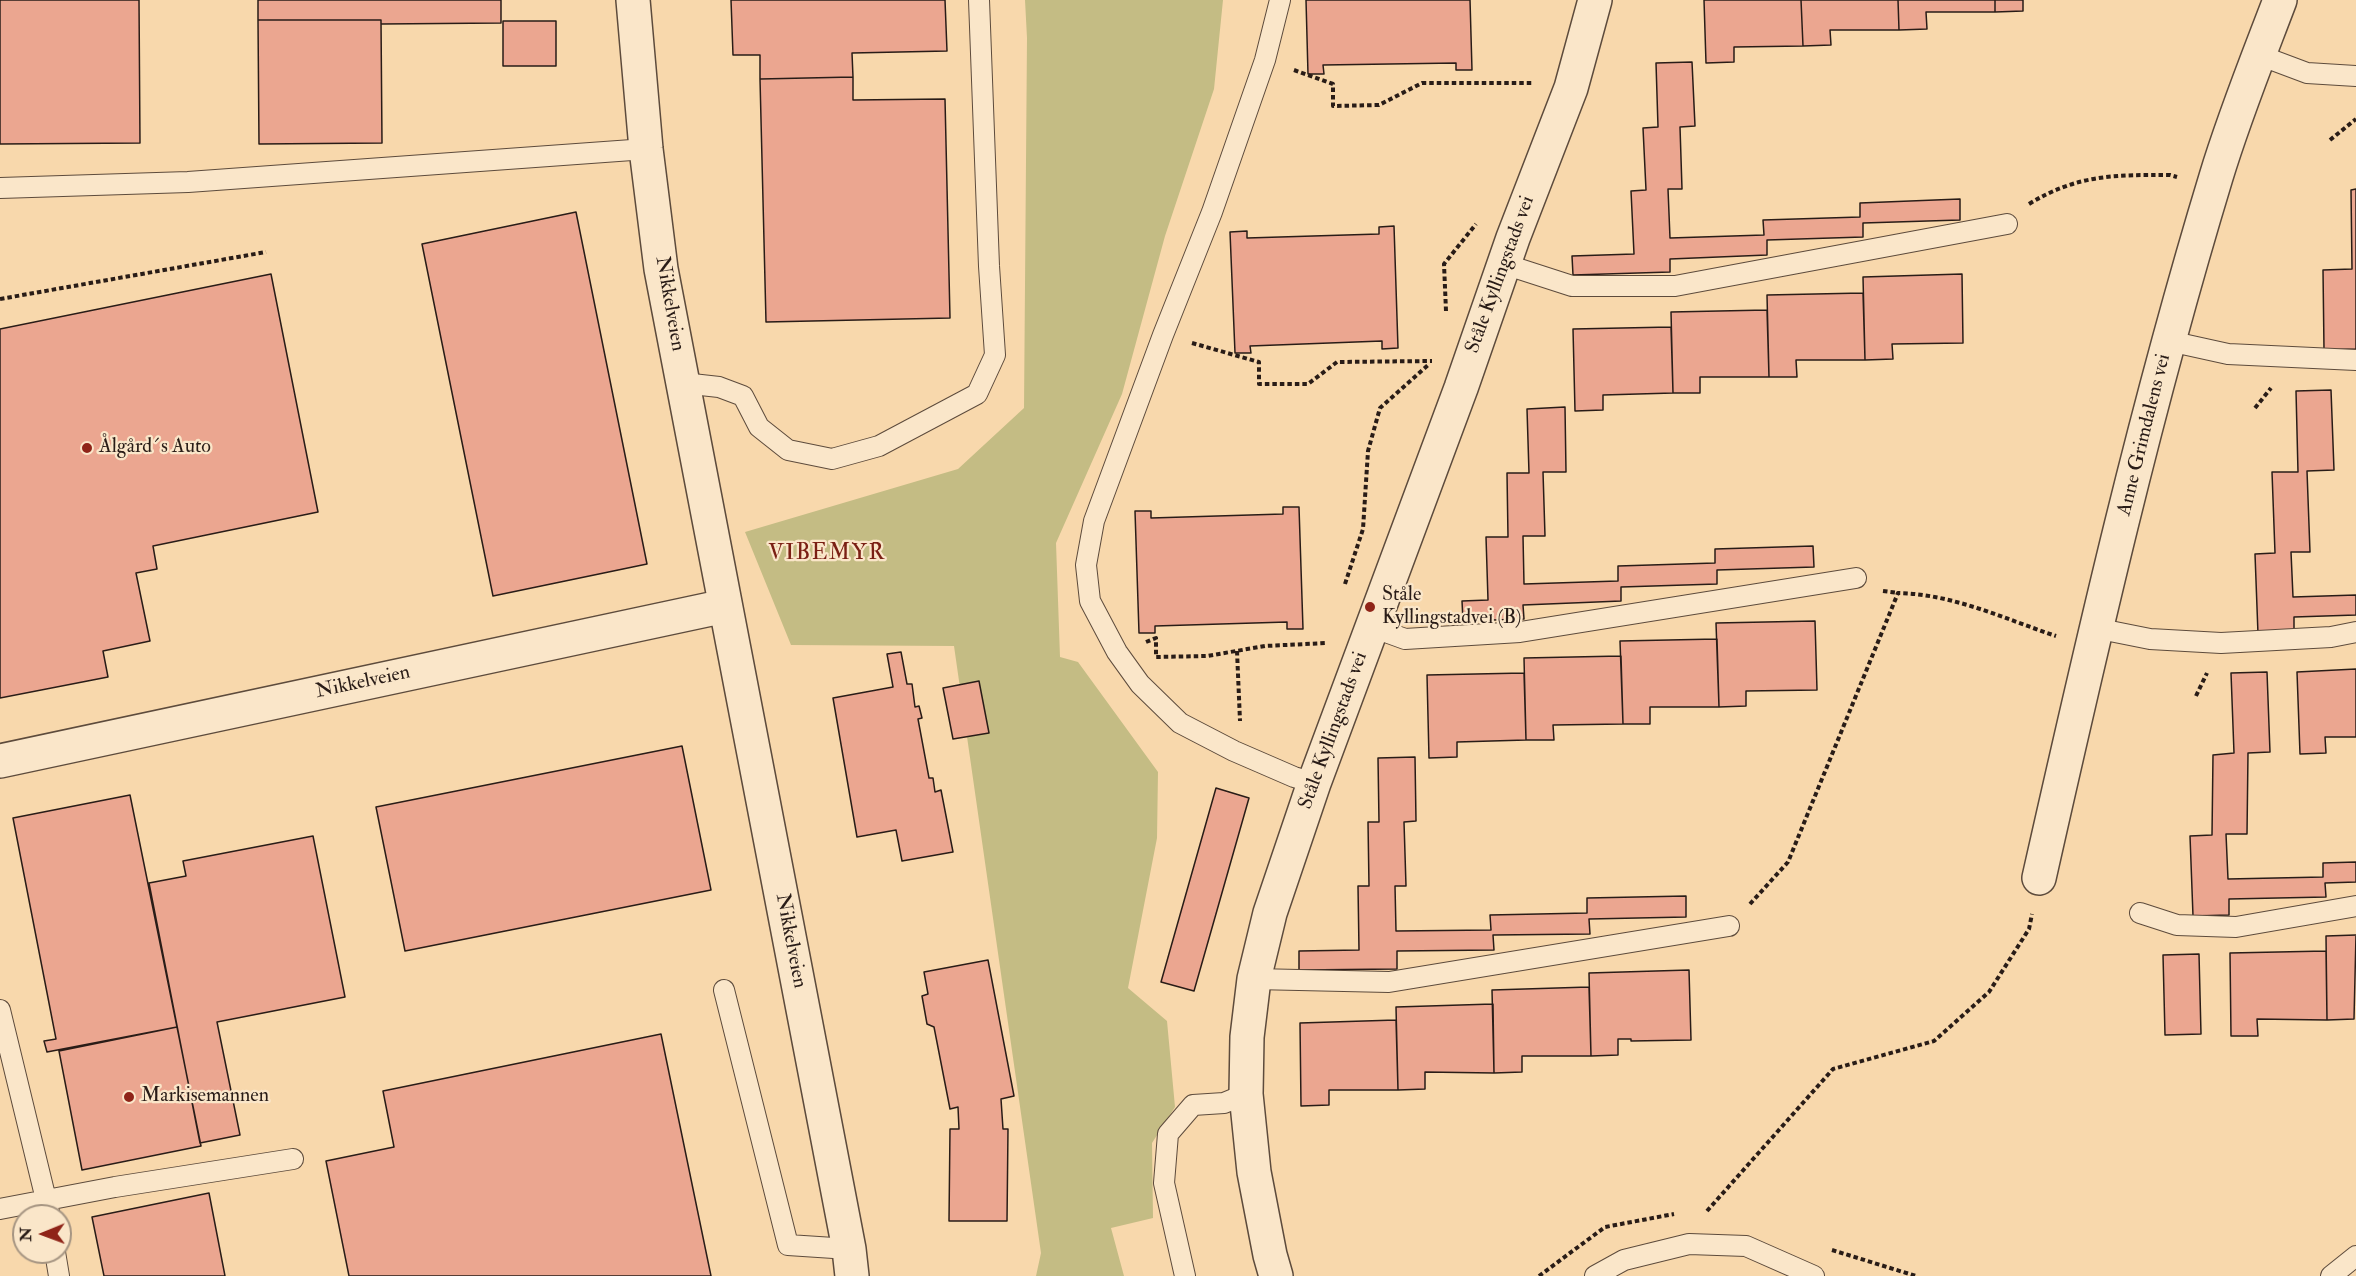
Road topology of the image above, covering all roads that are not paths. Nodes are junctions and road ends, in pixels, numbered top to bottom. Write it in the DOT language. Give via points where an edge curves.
graph roads {
  1 [pos="633,0"];
  2 [pos="978,0"];
  3 [pos="1280,0"];
  4 [pos="1595,0"];
  5 [pos="2280,0"];
  6 [pos="2259,55"];
  7 [pos="2356,76"];
  8 [pos="646,149"];
  9 [pos="0,188"];
  10 [pos="2007,225"];
  11 [pos="1504,264"];
  12 [pos="2169,341"];
  13 [pos="2356,360"];
  14 [pos="683,383"];
  15 [pos="1857,578"];
  16 [pos="725,606"];
  17 [pos="1372,627"];
  18 [pos="2356,632"];
  19 [pos="2093,638"];
  20 [pos="0,760"];
  21 [pos="1314,783"];
  22 [pos="2039,878"];
  23 [pos="2356,906"];
  24 [pos="2140,913"];
  25 [pos="1729,926"];
  26 [pos="1254,979"];
  27 [pos="724,990"];
  28 [pos="0,1010"];
  29 [pos="1246,1095"];
  30 [pos="293,1159"];
  31 [pos="48,1204"];
  32 [pos="69,1204"];
  33 [pos="2356,1256"];
  34 [pos="850,1263"];
  35 [pos="1185,1276"];
  36 [pos="1276,1276"];
  37 [pos="1595,1276"];
  38 [pos="1814,1276"];
  39 [pos="2331,1276"];
  1 -- 8 [label="street, Nikkelveien"];
  2 -- 14 [label="lane" via="995,355 977,394 879,446 832,459 788,450 759,427 743,396 718,387"];
  3 -- 21 [label="lane" via="1265,60 1212,212 1094,521 1086,565 1090,601 1117,652 1140,684 1180,723 1234,751"];
  4 -- 11 [label="street, Ståle Kyllingstads vei" via="1571,88"];
  5 -- 6 [label="street, Anne Grimdalens vei"];
  6 -- 7 [label="lane" via="2307,73"];
  6 -- 12 [label="street, Anne Grimdalens vei" via="2212,190"];
  8 -- 9 [label="lane" via="188,182"];
  8 -- 14 [label="street, Nikkelveien" via="661,269"];
  10 -- 11 [label="lane" via="1675,286 1572,286"];
  11 -- 17 [label="street, Ståle Kyllingstads vei"];
  12 -- 13 [label="lane" via="2228,354"];
  12 -- 19 [label="street, Anne Grimdalens vei"];
  14 -- 16 [label="street, Nikkelveien"];
  15 -- 17 [label="lane" via="1520,632 1405,639"];
  16 -- 20 [label="street, Nikkelveien"];
  16 -- 34 [label="street, Nikkelveien"];
  17 -- 21 [label="street, Ståle Kyllingstads vei"];
  18 -- 19 [label="lane" via="2221,643"];
  19 -- 22 [label="street, Anne Grimdalens vei"];
  21 -- 26 [label="street, Ståle Kyllingstads vei" via="1270,913"];
  23 -- 24 [label="lane" via="2236,927 2177,926"];
  25 -- 26 [label="lane" via="1389,982"];
  26 -- 29 [label="street, Ståle Kyllingstads vei"];
  27 -- 34 [label="lane" via="788,1245"];
  28 -- 31 [label="lane"];
  29 -- 35 [label="lane" via="1224,1103 1193,1105 1168,1134 1164,1183"];
  29 -- 36 [label="street, Ståle Kyllingstads vei" via="1254,1172"];
  30 -- 32 [label="lane"];
  33 -- 39 [label="lane"];
  37 -- 38 [label="lane" via="1624,1260 1689,1244 1746,1246"];
}
